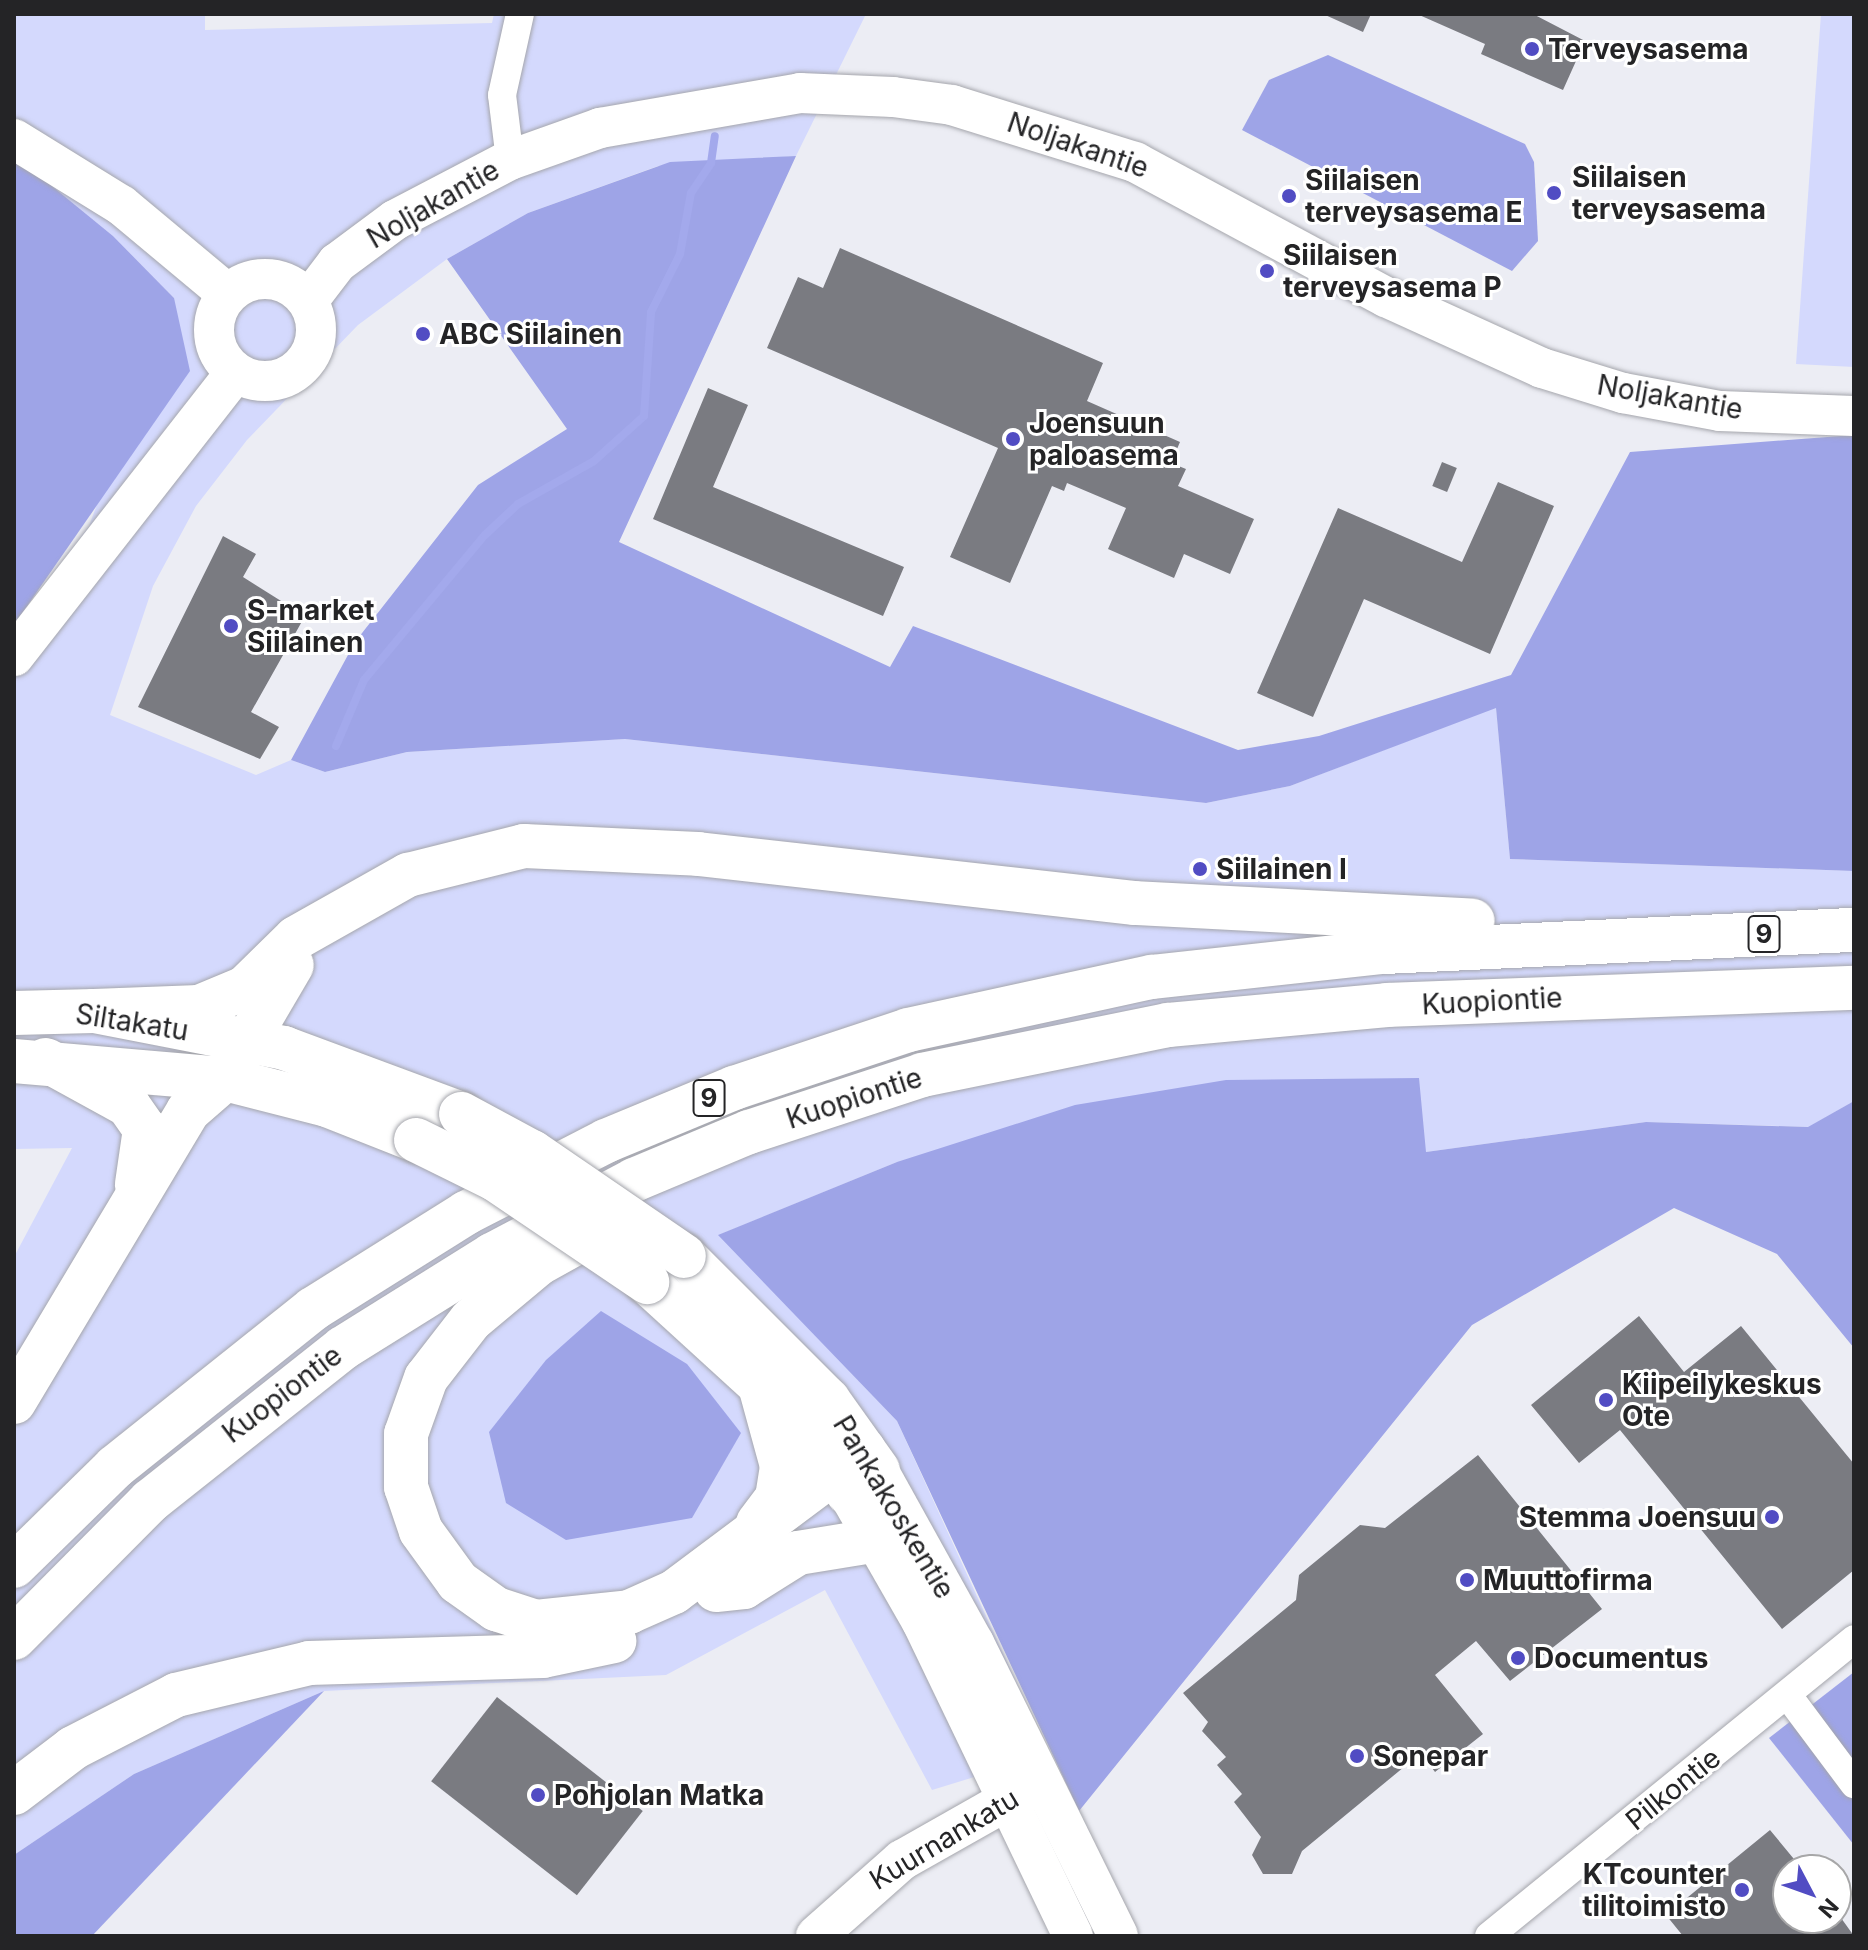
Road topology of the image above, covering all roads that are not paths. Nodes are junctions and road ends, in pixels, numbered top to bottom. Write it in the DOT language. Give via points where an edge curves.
graph roads {
  1 [pos="520,14"];
  2 [pos="14,139"];
  3 [pos="510,160"];
  4 [pos="228,294"];
  5 [pos="308,301"];
  6 [pos="236,372"];
  7 [pos="1854,416"];
  8 [pos="14,656"];
  9 [pos="328,924"];
  10 [pos="1854,930"];
  11 [pos="1535,944"];
  12 [pos="1854,988"];
  13 [pos="94,1011"];
  14 [pos="14,1013"];
  15 [pos="249,1041"];
  16 [pos="30,1060"];
  17 [pos="225,1079"];
  18 [pos="749,1132"];
  19 [pos="130,1205"];
  20 [pos="759,1382"];
  21 [pos="14,1402"];
  22 [pos="856,1471"];
  23 [pos="752,1532"];
  24 [pos="878,1540"];
  25 [pos="14,1566"];
  26 [pos="716,1590"];
  27 [pos="14,1638"];
  28 [pos="1854,1639"];
  29 [pos="1789,1697"];
  30 [pos="1043,1781"];
  31 [pos="1854,1784"];
  32 [pos="14,1793"];
  33 [pos="1007,1800"];
  34 [pos="816,1936"];
  35 [pos="1073,1936"];
  36 [pos="1118,1936"];
  37 [pos="1489,1936"];
  1 -- 3 [label="street" via="502,95"];
  2 -- 4 [label="main road" via="121,205"];
  3 -- 5 [label="main road, Noljakantie" via="395,220 337,263"];
  3 -- 7 [label="main road, Noljakantie" via="600,128 725,101 800,93 952,105 1168,177 1386,297 1542,368 1623,393 1720,411"];
  4 -- 5 [label="main road" via="262,278 288,285"];
  4 -- 6 [label="main road" via="214,335"];
  5 -- 6 [label="main road" via="316,333 302,365 270,381"];
  6 -- 8 [label="main road"];
  9 -- 11 [label="main road" via="408,875 524,846 583,844 1135,903 1487,921"];
  9 -- 13 [label="main road" via="296,938 245,988 199,1007"];
  9 -- 15 [label="main road" via="278,979"];
  10 -- 11 [label="main road, Kuopiontie / 9"];
  11 -- 25 [label="main road, Kuopiontie / 9" via="1303,958 1152,977 908,1030 734,1088 606,1141 466,1213 313,1309 127,1458"];
  12 -- 18 [label="main road, Kuopiontie / 9" via="1372,1006 1168,1025 922,1075"];
  13 -- 14 [label="main road, Siltakatu"];
  13 -- 15 [label="main road, Siltakatu"];
  15 -- 17 [label="main road"];
  15 -- 22 [label="main road, Pankakoskentie, bridge" via="383,1079 461,1114 532,1152 684,1256 763,1329"];
  16 -- 17 [label="main road, Siltakatu"];
  16 -- 19 [label="main road" via="128,1105 145,1129 146,1157"];
  17 -- 19 [label="main road" via="188,1111"];
  17 -- 20 [label="main road, Pankakoskentie, bridge" via="327,1105 495,1179 647,1282"];
  18 -- 23 [label="main road" via="713,1176 538,1264 471,1320 426,1378 406,1434 406,1474 421,1531 458,1582 496,1609 536,1622 629,1612 674,1592"];
  18 -- 27 [label="main road, Kuopiontie / 9" via="634,1180 492,1255 343,1348 150,1501"];
  19 -- 21 [label="main road"];
  20 -- 22 [label="main road, Pankakoskentie"];
  20 -- 23 [label="main road" via="782,1466 777,1498"];
  22 -- 23 [label="main road"];
  22 -- 24 [label="main road, Pankakoskentie"];
  22 -- 26 [label="main road"];
  22 -- 30 [label="main road, Pankakoskentie"];
  24 -- 26 [label="main road" via="798,1553 744,1587"];
  24 -- 33 [label="main road, Pankakoskentie"];
  26 -- 32 [label="main road" via="604,1645 543,1656 309,1663 176,1695 73,1748"];
  28 -- 29 [label="street, Pilkontie"];
  29 -- 31 [label="street"];
  29 -- 37 [label="street, Pilkontie"];
  30 -- 33 [label="main road, Kuurnankatu"];
  30 -- 36 [label="main road, Pankakoskentie"];
  33 -- 34 [label="main road, Kuurnankatu" via="902,1860"];
  33 -- 35 [label="main road, Pankakoskentie"];
}
